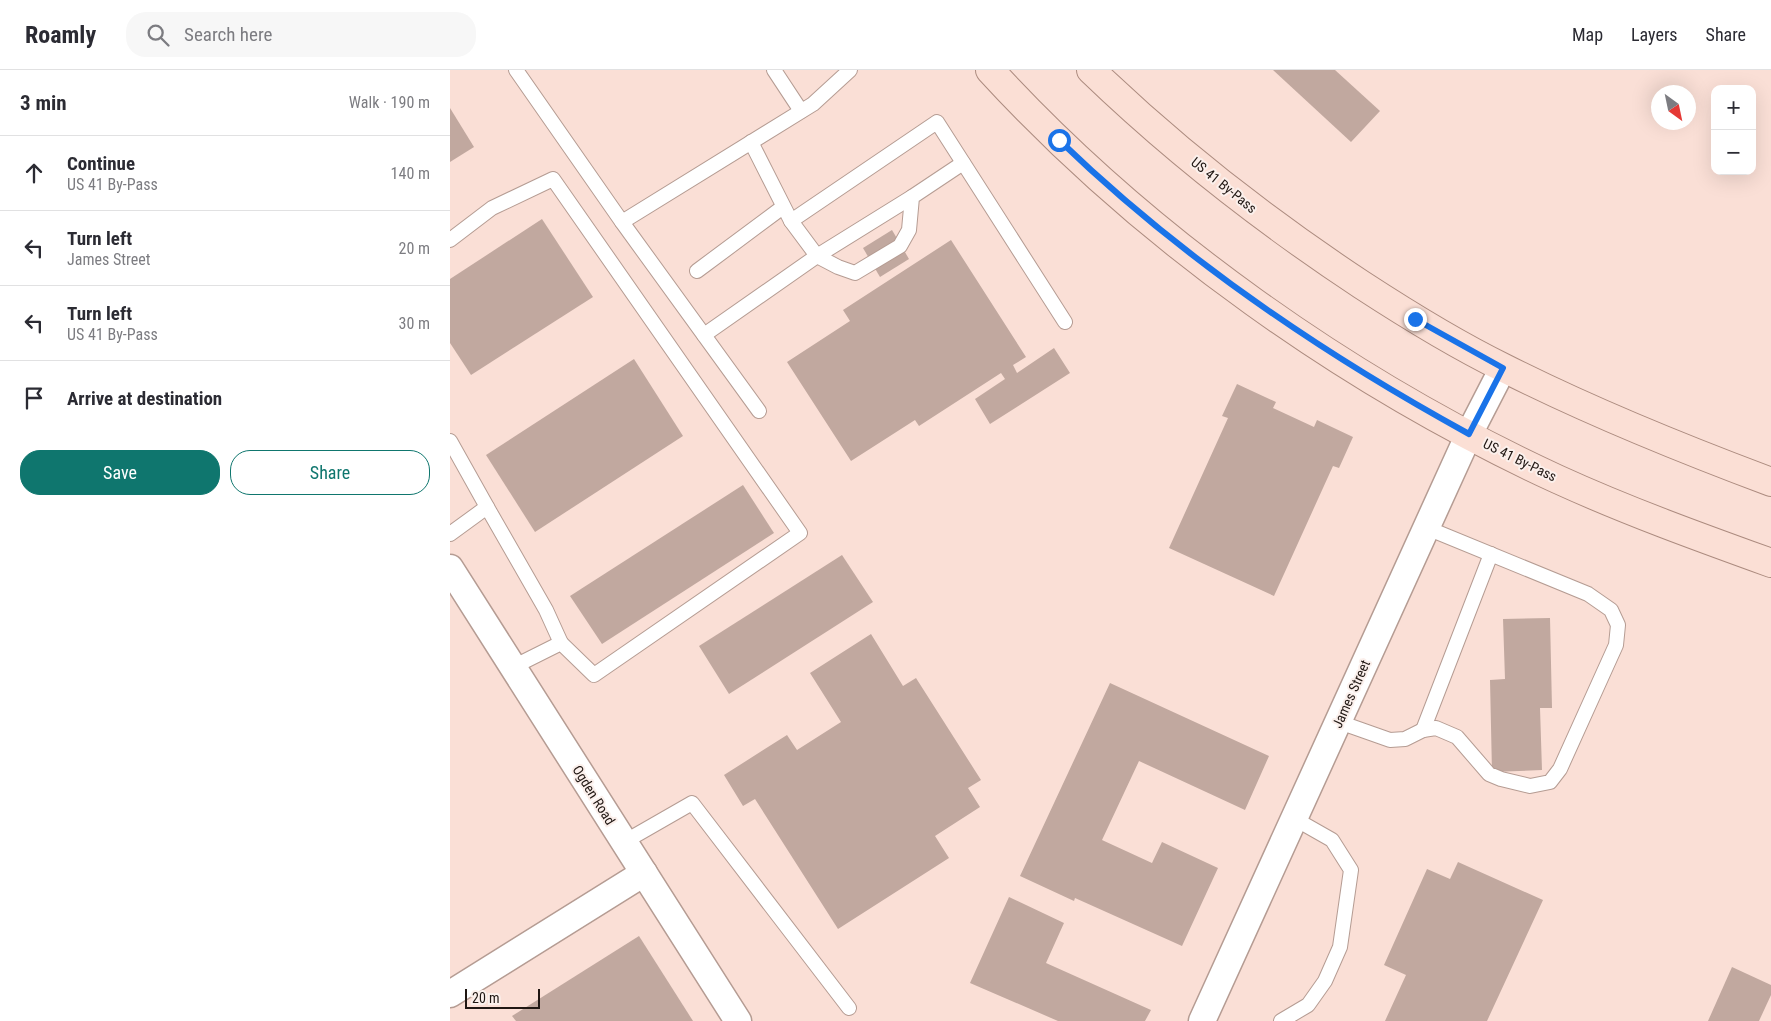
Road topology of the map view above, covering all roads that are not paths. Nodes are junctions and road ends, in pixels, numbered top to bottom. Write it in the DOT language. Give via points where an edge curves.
graph roads {
  1 [pos="516,70"];
  2 [pos="774,70"];
  3 [pos="850,70"];
  4 [pos="990,70"];
  5 [pos="1091,70"];
  6 [pos="802,111"];
  7 [pos="751,142"];
  8 [pos="964,163"];
  9 [pos="912,197"];
  10 [pos="783,207"];
  11 [pos="790,221"];
  12 [pos="622,222"];
  13 [pos="450,240"];
  14 [pos="817,256"];
  15 [pos="697,271"];
  16 [pos="1065,322"];
  17 [pos="704,335"];
  18 [pos="1503,368"];
  19 [pos="759,411"];
  20 [pos="1469,434"];
  21 [pos="450,441"];
  22 [pos="1771,482"];
  23 [pos="487,507"];
  24 [pos="1427,528"];
  25 [pos="450,534"];
  26 [pos="1491,554"];
  27 [pos="1771,563"];
  28 [pos="450,568"];
  29 [pos="561,643"];
  30 [pos="513,667"];
  31 [pos="1339,722"];
  32 [pos="1423,730"];
  33 [pos="1294,819"];
  34 [pos="624,842"];
  35 [pos="644,874"];
  36 [pos="450,994"];
  37 [pos="849,1008"];
  38 [pos="1209,1019"];
  39 [pos="738,1021"];
  40 [pos="1281,1021"];
  1 -- 12 [label="lane"];
  2 -- 6 [label="lane"];
  3 -- 6 [label="lane"];
  4 -- 20 [label="main road, US 41 By-Pass" via="1023,107 1092,172 1184,250 1346,363"];
  5 -- 18 [label="main road, US 41 By-Pass" via="1129,107 1263,217 1415,319"];
  6 -- 7 [label="lane"];
  7 -- 10 [label="lane"];
  7 -- 12 [label="lane"];
  8 -- 9 [label="lane"];
  8 -- 11 [label="lane" via="937,122"];
  8 -- 16 [label="lane"];
  9 -- 14 [label="lane"];
  9 -- 14 [label="lane" via="909,230 900,246 855,272"];
  10 -- 11 [label="lane"];
  10 -- 15 [label="lane"];
  11 -- 14 [label="lane"];
  12 -- 17 [label="lane"];
  13 -- 29 [label="lane" via="492,208 553,179 800,533 594,675"];
  14 -- 17 [label="lane"];
  17 -- 19 [label="lane"];
  18 -- 20 [label="street, James Street"];
  18 -- 22 [label="main road, US 41 By-Pass" via="1602,415"];
  20 -- 24 [label="street, James Street"];
  20 -- 27 [label="main road, US 41 By-Pass" via="1557,478 1665,524"];
  21 -- 23 [label="lane"];
  23 -- 25 [label="lane"];
  23 -- 29 [label="lane" via="546,610"];
  24 -- 26 [label="lane"];
  24 -- 31 [label="street, James Street"];
  26 -- 32 [label="lane"];
  26 -- 32 [label="lane" via="1588,594 1611,610 1618,625 1616,645 1560,769 1550,782 1530,786 1488,774 1457,737 1436,728"];
  28 -- 30 [label="street, Ogden Road"];
  29 -- 30 [label="lane"];
  30 -- 34 [label="street, Ogden Road"];
  31 -- 32 [label="lane" via="1390,740 1405,739"];
  31 -- 33 [label="street, James Street"];
  33 -- 38 [label="street, James Street"];
  33 -- 40 [label="lane" via="1332,840 1350,870 1340,947 1325,981 1308,1005"];
  34 -- 35 [label="street, Ogden Road"];
  34 -- 37 [label="lane" via="692,803"];
  35 -- 36 [label="street"];
  35 -- 39 [label="street, Ogden Road"];
}
